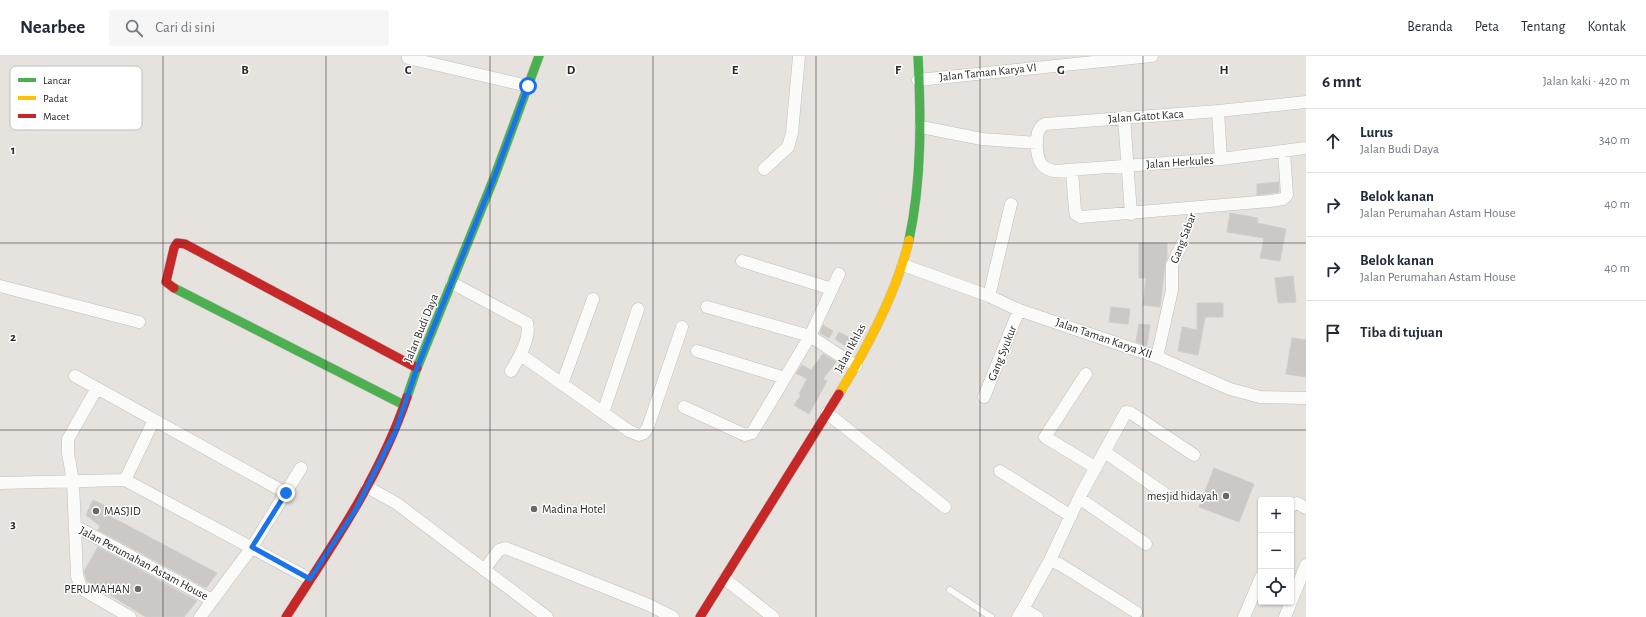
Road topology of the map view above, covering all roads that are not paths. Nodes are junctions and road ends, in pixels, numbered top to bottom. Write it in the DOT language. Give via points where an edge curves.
graph roads {
  1 [pos="539,56"];
  2 [pos="799,56"];
  3 [pos="918,56"];
  4 [pos="1152,56"];
  5 [pos="408,58"];
  6 [pos="918,80"];
  7 [pos="528,86"];
  8 [pos="1306,102"];
  9 [pos="1218,111"];
  10 [pos="1124,117"];
  11 [pos="920,127"];
  12 [pos="1037,143"];
  13 [pos="1306,148"];
  14 [pos="1284,151"];
  15 [pos="1221,159"];
  16 [pos="1127,166"];
  17 [pos="764,169"];
  18 [pos="1054,171"];
  19 [pos="1072,171"];
  20 [pos="1011,204"];
  21 [pos="1131,214"];
  22 [pos="1182,244"];
  23 [pos="742,261"];
  24 [pos="903,264"];
  25 [pos="839,274"];
  26 [pos="452,283"];
  27 [pos="0,286"];
  28 [pos="832,289"];
  29 [pos="988,296"];
  30 [pos="593,299"];
  31 [pos="707,307"];
  32 [pos="638,309"];
  33 [pos="1019,310"];
  34 [pos="139,322"];
  35 [pos="682,327"];
  36 [pos="810,336"];
  37 [pos="697,351"];
  38 [pos="521,354"];
  39 [pos="1157,356"];
  40 [pos="856,366"];
  41 [pos="417,368"];
  42 [pos="511,371"];
  43 [pos="1086,374"];
  44 [pos="75,376"];
  45 [pos="785,378"];
  46 [pos="562,384"];
  47 [pos="98,388"];
  48 [pos="984,397"];
  49 [pos="1306,398"];
  50 [pos="404,405"];
  51 [pos="684,407"];
  52 [pos="603,413"];
  53 [pos="827,413"];
  54 [pos="154,420"];
  55 [pos="1105,452"];
  56 [pos="1194,455"];
  57 [pos="301,468"];
  58 [pos="1096,468"];
  59 [pos="1000,472"];
  60 [pos="125,480"];
  61 [pos="73,482"];
  62 [pos="0,483"];
  63 [pos="367,487"];
  64 [pos="286,493"];
  65 [pos="1168,496"];
  66 [pos="1079,498"];
  67 [pos="1294,504"];
  68 [pos="945,507"];
  69 [pos="1306,508"];
  70 [pos="1070,516"];
  71 [pos="75,526"];
  72 [pos="1146,544"];
  73 [pos="252,547"];
  74 [pos="1050,560"];
  75 [pos="1306,565"];
  76 [pos="484,570"];
  77 [pos="310,579"];
  78 [pos="725,579"];
  79 [pos="1258,584"];
  80 [pos="950,590"];
  81 [pos="1294,595"];
  82 [pos="212,600"];
  83 [pos="1290,605"];
  84 [pos="1021,613"];
  85 [pos="1138,616"];
  86 [pos="130,617"];
  87 [pos="200,617"];
  88 [pos="286,617"];
  89 [pos="547,617"];
  90 [pos="674,617"];
  91 [pos="700,617"];
  92 [pos="773,617"];
  93 [pos="991,617"];
  94 [pos="1036,617"];
  95 [pos="1244,617"];
  96 [pos="1285,617"];
  1 -- 7 [label="street, Jalan Budi Daya"];
  2 -- 17 [label="street" via="792,133 788,147"];
  3 -- 6 [label="street, Jalan Ikhlas"];
  4 -- 6 [label="street, Jalan Taman Karya VI"];
  5 -- 7 [label="street"];
  6 -- 11 [label="street, Jalan Ikhlas"];
  7 -- 26 [label="street, Jalan Budi Daya"];
  8 -- 9 [label="street, Jalan Gatot Kaca"];
  9 -- 10 [label="street, Jalan Gatot Kaca"];
  9 -- 15 [label="street"];
  10 -- 12 [label="street, Jalan Gatot Kaca" via="1044,124 1038,130"];
  10 -- 16 [label="street"];
  11 -- 12 [label="street" via="982,139"];
  11 -- 24 [label="street, Jalan Ikhlas" via="914,216"];
  12 -- 18 [label="street, Jalan Gatot Kaca" via="1039,160 1046,169"];
  13 -- 14 [label="street, Jalan Herkules"];
  14 -- 15 [label="street, Jalan Herkules"];
  14 -- 21 [label="street, Gang Sabar" via="1287,195 1283,200 1192,213"];
  15 -- 16 [label="street, Jalan Herkules"];
  16 -- 19 [label="street, Jalan Herkules"];
  16 -- 21 [label="street"];
  18 -- 19 [label="street, Jalan Herkules"];
  19 -- 21 [label="street" via="1075,210 1078,216"];
  20 -- 29 [label="street"];
  22 -- 39 [label="street, Gang Sabar" via="1172,264 1172,290"];
  23 -- 28 [label="street"];
  24 -- 29 [label="street, Jalan Taman Karya XII"];
  24 -- 40 [label="street, Jalan Ikhlas"];
  25 -- 28 [label="street"];
  26 -- 38 [label="street" via="527,323 529,328"];
  26 -- 41 [label="street, Jalan Budi Daya"];
  27 -- 34 [label="street"];
  28 -- 36 [label="street"];
  29 -- 33 [label="street, Jalan Taman Karya XII"];
  30 -- 46 [label="street"];
  31 -- 36 [label="street"];
  32 -- 52 [label="street"];
  33 -- 39 [label="street, Jalan Taman Karya XII"];
  33 -- 48 [label="street, Gang Syukur"];
  35 -- 52 [label="street" via="644,433 635,434"];
  36 -- 40 [label="street"];
  36 -- 45 [label="street"];
  37 -- 45 [label="street"];
  38 -- 42 [label="street"];
  38 -- 46 [label="street"];
  39 -- 49 [label="street, Jalan Taman Karya XII" via="1230,390 1260,397"];
  40 -- 53 [label="street, Jalan Ikhlas"];
  41 -- 50 [label="street, Jalan Budi Daya"];
  41 -- 50 [label="street" via="185,244 177,243 174,248 166,282 170,286"];
  43 -- 58 [label="street" via="1045,436"];
  44 -- 47 [label="street"];
  45 -- 51 [label="street" via="750,435"];
  46 -- 52 [label="street"];
  47 -- 54 [label="street"];
  47 -- 61 [label="street, Jalan Perumahan Astam House" via="68,439"];
  50 -- 63 [label="street, Jalan Budi Daya" via="396,430"];
  53 -- 68 [label="street"];
  53 -- 78 [label="street, Jalan Ikhlas"];
  54 -- 60 [label="street"];
  54 -- 64 [label="street"];
  55 -- 56 [label="street" via="1123,416 1128,412"];
  55 -- 58 [label="street"];
  55 -- 65 [label="street"];
  57 -- 64 [label="street, Jalan Perumahan Astam House"];
  58 -- 66 [label="street"];
  59 -- 70 [label="street"];
  60 -- 61 [label="street"];
  60 -- 73 [label="street"];
  61 -- 62 [label="street"];
  61 -- 71 [label="street, Jalan Perumahan Astam House"];
  63 -- 76 [label="street" via="396,503"];
  63 -- 77 [label="street, Jalan Budi Daya"];
  64 -- 73 [label="street, Jalan Perumahan Astam House"];
  66 -- 70 [label="street"];
  66 -- 72 [label="street"];
  67 -- 69 [label="street" via="1297,502"];
  70 -- 74 [label="street"];
  71 -- 82 [label="street, Jalan Perumahan Astam House"];
  71 -- 86 [label="street, Jalan Perumahan Astam House" via="77,576 80,585 86,592"];
  73 -- 77 [label="street"];
  73 -- 82 [label="street, Jalan Perumahan Astam House"];
  74 -- 84 [label="street"];
  74 -- 85 [label="street"];
  75 -- 81 [label="street"];
  76 -- 89 [label="street"];
  76 -- 90 [label="street" via="499,550 506,548"];
  77 -- 88 [label="street, Jalan Budi Daya"];
  78 -- 91 [label="street, Jalan Ikhlas"];
  78 -- 92 [label="street"];
  79 -- 95 [label="street"];
  80 -- 93 [label="lane"];
  82 -- 87 [label="street, Jalan Perumahan Astam House"];
  83 -- 96 [label="street"];
  84 -- 94 [label="street"];
}
